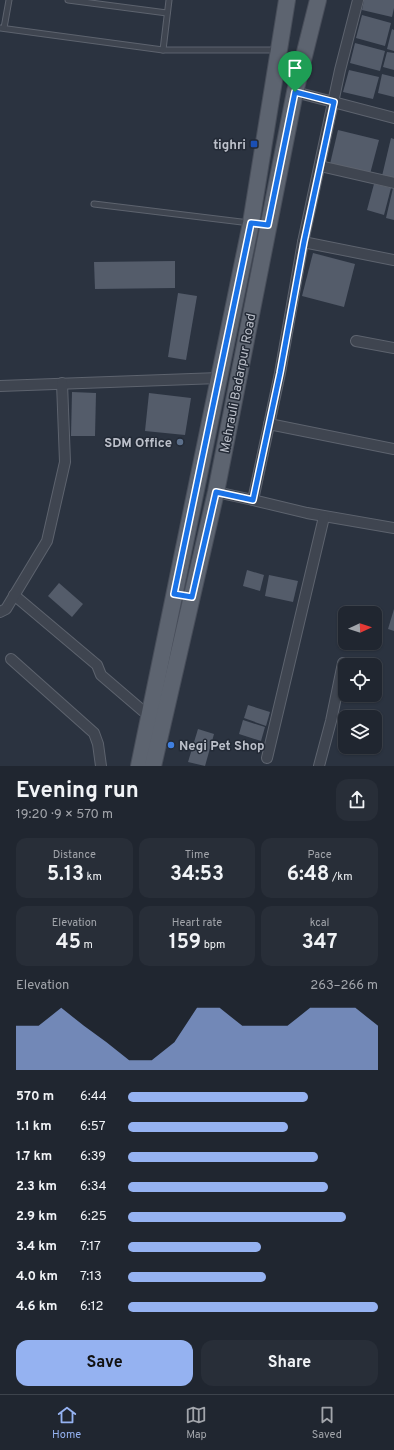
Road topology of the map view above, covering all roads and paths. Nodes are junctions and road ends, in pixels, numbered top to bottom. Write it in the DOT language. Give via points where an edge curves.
graph roads {
  1 [pos="9,0"];
  2 [pos="68,0"];
  3 [pos="169,0"];
  4 [pos="287,0"];
  5 [pos="318,0"];
  6 [pos="358,0"];
  7 [pos="167,13"];
  8 [pos="2,28"];
  9 [pos="164,50"];
  10 [pos="279,50"];
  11 [pos="295,92"];
  12 [pos="334,102"];
  13 [pos="394,118"];
  14 [pos="320,166"];
  15 [pos="394,183"];
  16 [pos="94,204"];
  17 [pos="251,223"];
  18 [pos="268,225"];
  19 [pos="304,242"];
  20 [pos="394,260"];
  21 [pos="356,341"];
  22 [pos="394,348"];
  23 [pos="219,378"];
  24 [pos="62,383"];
  25 [pos="0,386"];
  26 [pos="269,424"];
  27 [pos="394,450"];
  28 [pos="216,492"];
  29 [pos="253,500"];
  30 [pos="324,517"];
  31 [pos="394,528"];
  32 [pos="174,594"];
  33 [pos="14,595"];
  34 [pos="192,597"];
  35 [pos="0,612"];
  36 [pos="11,659"];
  37 [pos="338,684"];
  38 [pos="150,714"];
  39 [pos="267,758"];
  40 [pos="101,766"];
  41 [pos="139,766"];
  42 [pos="153,766"];
  43 [pos="319,766"];
  1 -- 8 [label="lane"];
  2 -- 7 [label="lane"];
  3 -- 7 [label="lane"];
  4 -- 10 [label="main road"];
  5 -- 11 [label="main road, Mehrauli Badarpur Road"];
  6 -- 12 [label="street"];
  7 -- 9 [label="lane"];
  8 -- 9 [label="lane"];
  9 -- 10 [label="lane"];
  10 -- 17 [label="main road, Mehrauli Badarpur Road"];
  11 -- 12 [label="street"];
  11 -- 18 [label="main road, Mehrauli Badarpur Road"];
  12 -- 13 [label="street"];
  12 -- 14 [label="street"];
  14 -- 15 [label="street"];
  14 -- 19 [label="street"];
  16 -- 17 [label="lane"];
  17 -- 18 [label="lane"];
  17 -- 23 [label="main road, Mehrauli Badarpur Road"];
  18 -- 28 [label="main road, Mehrauli Badarpur Road"];
  19 -- 20 [label="street"];
  19 -- 26 [label="street"];
  21 -- 22 [label="street"];
  23 -- 24 [label="street"];
  23 -- 32 [label="main road, Mehrauli Badarpur Road"];
  24 -- 25 [label="street"];
  24 -- 33 [label="street" via="65,462 47,541"];
  26 -- 27 [label="street"];
  26 -- 29 [label="street"];
  28 -- 29 [label="street"];
  28 -- 34 [label="main road, Mehrauli Badarpur Road"];
  29 -- 30 [label="street"];
  30 -- 31 [label="street"];
  30 -- 39 [label="street"];
  32 -- 34 [label="main road"];
  32 -- 38 [label="main road, Mehrauli Badarpur Road"];
  33 -- 35 [label="street" via="6,609"];
  33 -- 38 [label="street" via="97,665 101,675 143,711"];
  34 -- 42 [label="main road, Mehrauli Badarpur Road"];
  36 -- 40 [label="street" via="94,733"];
  37 -- 43 [label="street"];
  38 -- 41 [label="main road, Mehrauli Badarpur Road"];
}
